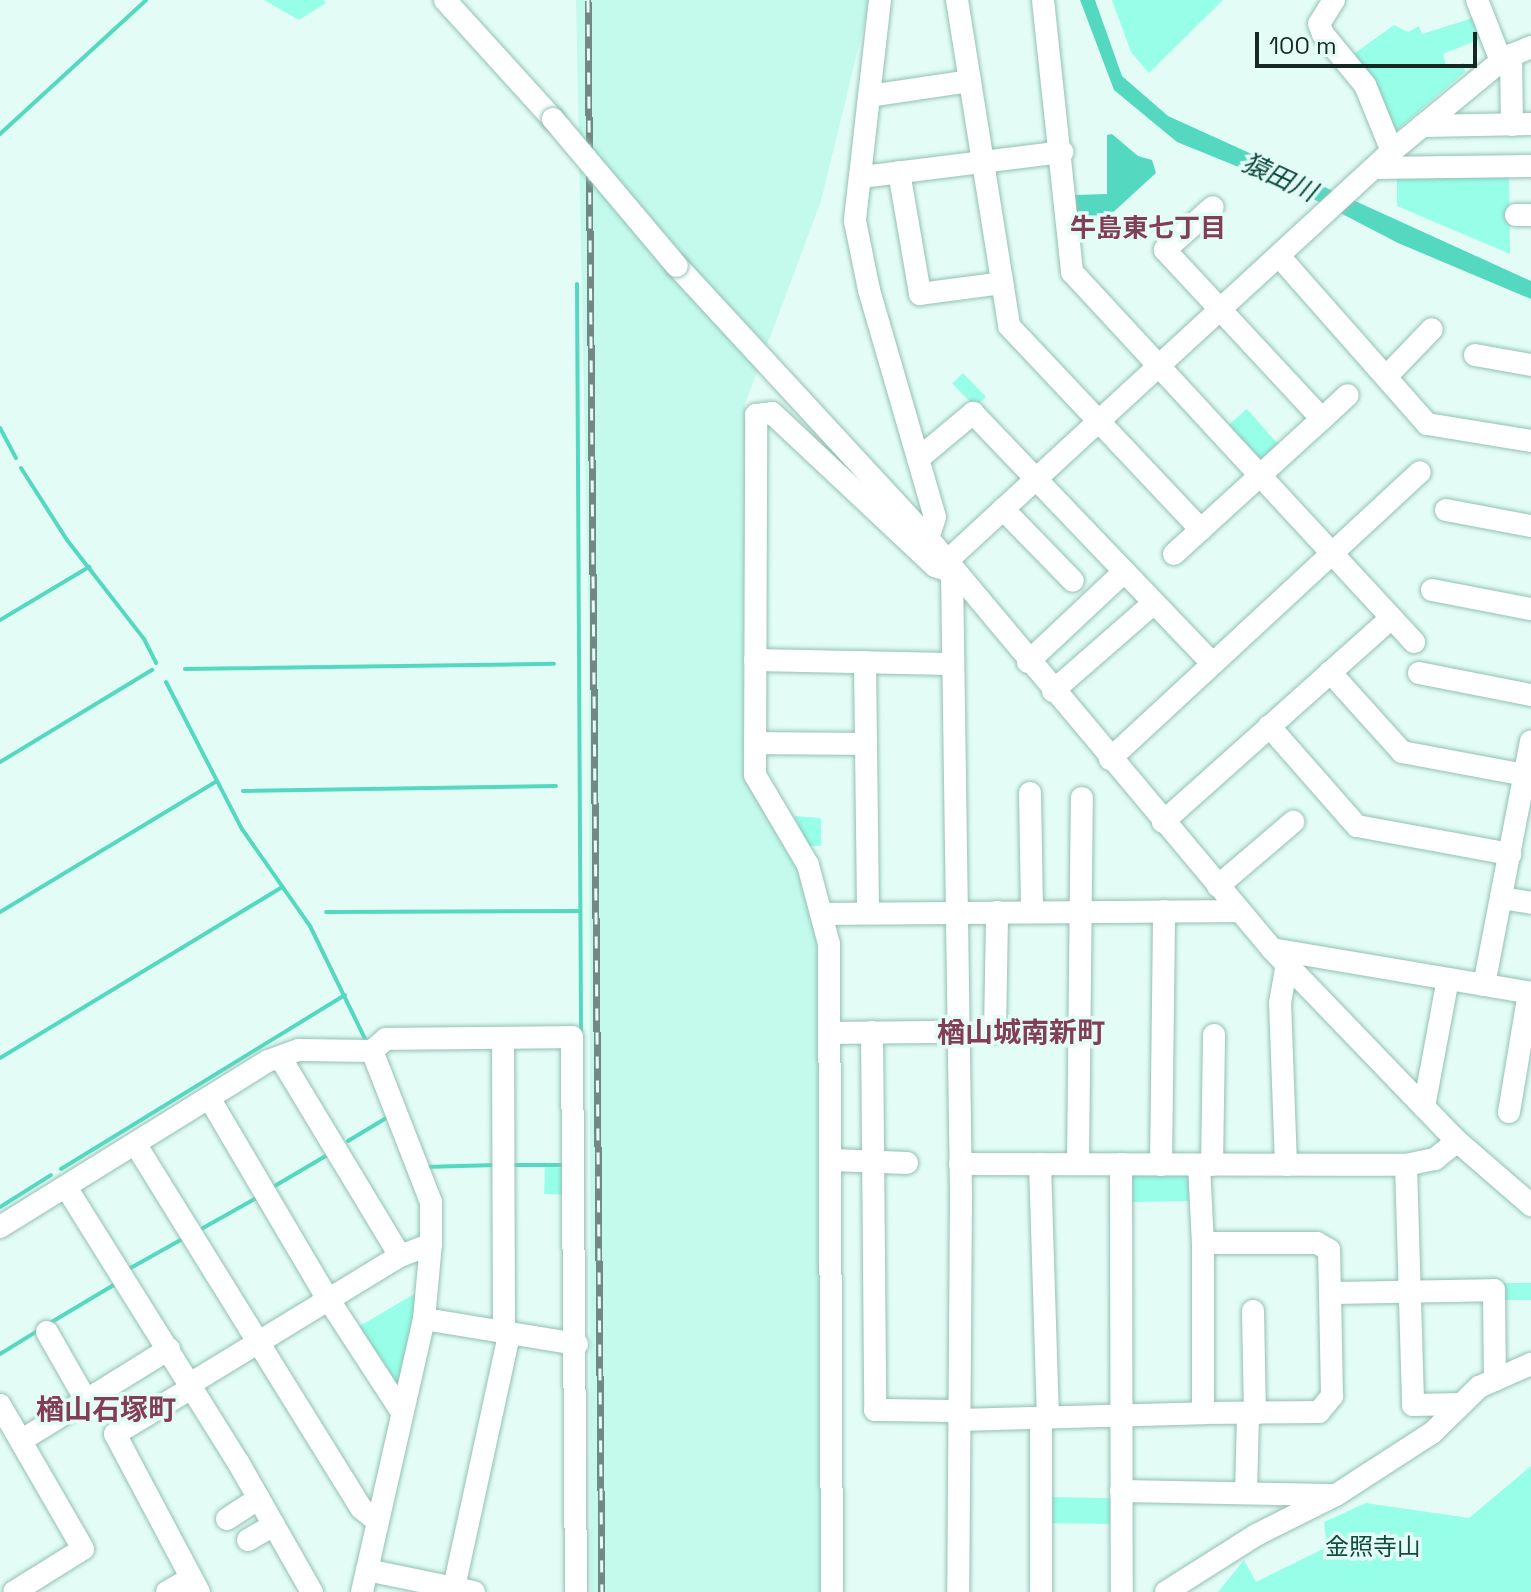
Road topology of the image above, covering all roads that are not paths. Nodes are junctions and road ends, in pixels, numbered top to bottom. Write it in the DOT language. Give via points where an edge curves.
graph roads {
  1 [pos="445,0"];
  2 [pos="880,0"];
  3 [pos="957,0"];
  4 [pos="1043,0"];
  5 [pos="1334,0"];
  6 [pos="1477,0"];
  7 [pos="1514,54"];
  8 [pos="970,81"];
  9 [pos="869,96"];
  10 [pos="1522,124"];
  11 [pos="1422,126"];
  12 [pos="1392,151"];
  13 [pos="1062,152"];
  14 [pos="983,161"];
  15 [pos="1531,166"];
  16 [pos="899,172"];
  17 [pos="1367,174"];
  18 [pos="862,177"];
  19 [pos="1213,207"];
  20 [pos="1279,256"];
  21 [pos="1002,283"];
  22 [pos="1222,309"];
  23 [pos="1432,329"];
  24 [pos="1475,355"];
  25 [pos="1531,365"];
  26 [pos="1160,367"];
  27 [pos="1386,377"];
  28 [pos="1348,395"];
  29 [pos="1322,419"];
  30 [pos="1097,420"];
  31 [pos="1531,441"];
  32 [pos="918,459"];
  33 [pos="1420,472"];
  34 [pos="1037,478"];
  35 [pos="1260,478"];
  36 [pos="1003,509"];
  37 [pos="1446,510"];
  38 [pos="1531,526"];
  39 [pos="1201,530"];
  40 [pos="928,538"];
  41 [pos="1174,554"];
  42 [pos="1330,555"];
  43 [pos="949,566"];
  44 [pos="1124,572"];
  45 [pos="1073,581"];
  46 [pos="1432,590"];
  47 [pos="1154,603"];
  48 [pos="1531,609"];
  49 [pos="1390,619"];
  50 [pos="1414,642"];
  51 [pos="755,660"];
  52 [pos="865,662"];
  53 [pos="1028,662"];
  54 [pos="1212,663"];
  55 [pos="950,664"];
  56 [pos="1330,672"];
  57 [pos="1419,673"];
  58 [pos="1053,691"];
  59 [pos="1531,695"];
  60 [pos="1269,726"];
  61 [pos="1531,742"];
  62 [pos="755,743"];
  63 [pos="865,744"];
  64 [pos="1110,759"];
  65 [pos="1525,775"];
  66 [pos="1030,793"];
  67 [pos="1082,798"];
  68 [pos="1524,817"];
  69 [pos="1163,822"];
  70 [pos="1293,822"];
  71 [pos="1510,854"];
  72 [pos="1218,886"];
  73 [pos="1501,898"];
  74 [pos="1531,903"];
  75 [pos="1081,911"];
  76 [pos="1164,911"];
  77 [pos="1239,911"];
  78 [pos="956,912"];
  79 [pos="997,912"];
  80 [pos="1032,912"];
  81 [pos="868,913"];
  82 [pos="824,914"];
  83 [pos="1279,956"];
  84 [pos="1448,979"];
  85 [pos="1484,985"];
  86 [pos="1530,993"];
  87 [pos="872,1032"];
  88 [pos="955,1032"];
  89 [pos="995,1032"];
  90 [pos="832,1033"];
  91 [pos="1214,1035"];
  92 [pos="503,1039"];
  93 [pos="372,1051"];
  94 [pos="280,1057"];
  95 [pos="211,1101"];
  96 [pos="1424,1107"];
  97 [pos="1509,1112"];
  98 [pos="1457,1141"];
  99 [pos="136,1145"];
  100 [pos="833,1160"];
  101 [pos="873,1163"];
  102 [pos="907,1163"];
  103 [pos="960,1164"];
  104 [pos="1040,1164"];
  105 [pos="1078,1164"];
  106 [pos="1121,1164"];
  107 [pos="1161,1165"];
  108 [pos="1206,1165"];
  109 [pos="1286,1165"];
  110 [pos="1406,1165"];
  111 [pos="66,1187"];
  112 [pos="1531,1205"];
  113 [pos="0,1227"];
  114 [pos="1203,1243"];
  115 [pos="431,1244"];
  116 [pos="400,1256"];
  117 [pos="1412,1290"];
  118 [pos="1330,1293"];
  119 [pos="332,1299"];
  120 [pos="1253,1311"];
  121 [pos="424,1319"];
  122 [pos="47,1332"];
  123 [pos="507,1335"];
  124 [pos="256,1343"];
  125 [pos="577,1344"];
  126 [pos="169,1349"];
  127 [pos="1531,1364"];
  128 [pos="1495,1380"];
  129 [pos="192,1385"];
  130 [pos="86,1400"];
  131 [pos="1460,1404"];
  132 [pos="0,1405"];
  133 [pos="402,1412"];
  134 [pos="1203,1413"];
  135 [pos="1251,1414"];
  136 [pos="959,1415"];
  137 [pos="1122,1416"];
  138 [pos="1044,1418"];
  139 [pos="22,1440"];
  140 [pos="1121,1491"];
  141 [pos="1246,1493"];
  142 [pos="1336,1495"];
  143 [pos="259,1498"];
  144 [pos="227,1519"];
  145 [pos="377,1521"];
  146 [pos="274,1525"];
  147 [pos="248,1540"];
  148 [pos="367,1570"];
  149 [pos="0,1580"];
  150 [pos="195,1585"];
  151 [pos="460,1590"];
  152 [pos="7,1592"];
  153 [pos="14,1592"];
  154 [pos="167,1592"];
  155 [pos="312,1592"];
  156 [pos="362,1592"];
  157 [pos="576,1592"];
  158 [pos="832,1592"];
  159 [pos="958,1592"];
  160 [pos="1041,1592"];
  161 [pos="1122,1592"];
  162 [pos="1166,1592"];
  1 -- 40 [label="street, bridge" via="677,266"];
  2 -- 9 [label="street"];
  3 -- 8 [label="street"];
  4 -- 13 [label="street"];
  5 -- 12 [label="street" via="1319,24 1365,85"];
  6 -- 7 [label="street"];
  7 -- 10 [label="street"];
  7 -- 11 [label="street"];
  8 -- 9 [label="street"];
  8 -- 14 [label="street"];
  9 -- 18 [label="street"];
  10 -- 11 [label="street"];
  11 -- 12 [label="street"];
  12 -- 17 [label="street"];
  13 -- 14 [label="street"];
  13 -- 26 [label="street" via="1072,272"];
  14 -- 16 [label="street"];
  14 -- 21 [label="street"];
  15 -- 17 [label="street"];
  16 -- 18 [label="street"];
  16 -- 21 [label="street" via="920,294"];
  17 -- 20 [label="street"];
  18 -- 32 [label="street" via="855,221 859,250"];
  19 -- 22 [label="street" via="1165,250"];
  20 -- 22 [label="street"];
  20 -- 27 [label="street"];
  21 -- 30 [label="street" via="1009,326"];
  22 -- 26 [label="street"];
  22 -- 29 [label="street"];
  23 -- 27 [label="street"];
  24 -- 25 [label="street"];
  26 -- 30 [label="street"];
  26 -- 35 [label="street"];
  27 -- 31 [label="street" via="1427,424"];
  28 -- 29 [label="street"];
  29 -- 35 [label="street"];
  30 -- 34 [label="street"];
  30 -- 39 [label="street"];
  32 -- 34 [label="street" via="973,413"];
  32 -- 40 [label="street" via="935,517"];
  33 -- 42 [label="street"];
  34 -- 36 [label="street"];
  34 -- 44 [label="street"];
  35 -- 39 [label="street"];
  35 -- 42 [label="street"];
  36 -- 43 [label="street"];
  36 -- 45 [label="street"];
  37 -- 38 [label="street"];
  39 -- 41 [label="street"];
  40 -- 43 [label="street"];
  42 -- 49 [label="street"];
  42 -- 54 [label="street"];
  43 -- 51 [label="street" via="935,566 772,413 756,415"];
  43 -- 53 [label="street"];
  43 -- 55 [label="street"];
  44 -- 47 [label="street"];
  44 -- 53 [label="street"];
  46 -- 48 [label="street"];
  47 -- 54 [label="street"];
  47 -- 58 [label="street"];
  49 -- 50 [label="street"];
  49 -- 56 [label="street"];
  51 -- 52 [label="street"];
  51 -- 62 [label="street"];
  52 -- 55 [label="street"];
  52 -- 63 [label="street"];
  53 -- 58 [label="street"];
  54 -- 64 [label="street"];
  55 -- 78 [label="street"];
  56 -- 60 [label="street"];
  56 -- 65 [label="street" via="1402,752"];
  57 -- 59 [label="street"];
  58 -- 64 [label="street"];
  60 -- 69 [label="street"];
  60 -- 71 [label="street" via="1357,826"];
  61 -- 65 [label="street"];
  62 -- 63 [label="street"];
  62 -- 82 [label="street" via="755,775 808,865"];
  63 -- 81 [label="street"];
  64 -- 69 [label="street"];
  65 -- 68 [label="street"];
  66 -- 80 [label="street"];
  67 -- 75 [label="street"];
  68 -- 71 [label="street"];
  69 -- 72 [label="street"];
  70 -- 72 [label="street"];
  71 -- 73 [label="street"];
  72 -- 77 [label="street"];
  73 -- 74 [label="street"];
  73 -- 85 [label="street"];
  75 -- 76 [label="street"];
  75 -- 80 [label="street"];
  75 -- 105 [label="street"];
  76 -- 77 [label="street"];
  76 -- 107 [label="street"];
  77 -- 83 [label="street"];
  78 -- 79 [label="street"];
  78 -- 81 [label="street"];
  78 -- 88 [label="street"];
  79 -- 80 [label="street"];
  79 -- 89 [label="street"];
  81 -- 82 [label="street"];
  82 -- 90 [label="street"];
  83 -- 84 [label="street"];
  83 -- 96 [label="street"];
  83 -- 109 [label="street"];
  84 -- 85 [label="street"];
  84 -- 96 [label="street"];
  85 -- 86 [label="street"];
  86 -- 97 [label="street"];
  87 -- 88 [label="street"];
  87 -- 90 [label="street"];
  87 -- 101 [label="street"];
  88 -- 103 [label="street"];
  90 -- 100 [label="street"];
  91 -- 108 [label="street"];
  92 -- 93 [label="street" via="386,1039"];
  92 -- 123 [label="street"];
  92 -- 125 [label="street" via="572,1037"];
  93 -- 94 [label="street" via="299,1050"];
  93 -- 115 [label="street" via="431,1202"];
  94 -- 95 [label="street"];
  94 -- 116 [label="street"];
  95 -- 99 [label="street"];
  95 -- 119 [label="street"];
  96 -- 98 [label="street"];
  98 -- 110 [label="street" via="1435,1159"];
  98 -- 112 [label="street"];
  99 -- 111 [label="street"];
  99 -- 124 [label="street"];
  100 -- 101 [label="street"];
  100 -- 158 [label="street"];
  101 -- 102 [label="street"];
  101 -- 136 [label="street" via="875,1410"];
  103 -- 104 [label="street"];
  103 -- 136 [label="street"];
  104 -- 105 [label="street"];
  104 -- 138 [label="street"];
  105 -- 106 [label="street"];
  106 -- 107 [label="street"];
  106 -- 137 [label="street"];
  107 -- 108 [label="street"];
  108 -- 109 [label="street"];
  108 -- 114 [label="street"];
  109 -- 110 [label="street"];
  110 -- 117 [label="street"];
  111 -- 113 [label="street"];
  111 -- 126 [label="street"];
  114 -- 118 [label="street" via="1317,1243 1329,1250"];
  114 -- 134 [label="street"];
  115 -- 116 [label="street"];
  115 -- 121 [label="street"];
  116 -- 119 [label="street"];
  117 -- 118 [label="street"];
  117 -- 128 [label="street" via="1494,1290"];
  117 -- 131 [label="street" via="1413,1405"];
  118 -- 135 [label="street" via="1332,1396 1319,1412"];
  119 -- 124 [label="street"];
  119 -- 133 [label="street"];
  120 -- 135 [label="street"];
  121 -- 123 [label="street"];
  121 -- 133 [label="street"];
  122 -- 130 [label="street"];
  123 -- 125 [label="street"];
  123 -- 151 [label="street"];
  124 -- 129 [label="street"];
  124 -- 145 [label="street" via="361,1508"];
  125 -- 157 [label="street"];
  126 -- 129 [label="street"];
  126 -- 130 [label="street"];
  127 -- 128 [label="street"];
  128 -- 131 [label="street"];
  129 -- 143 [label="street"];
  129 -- 150 [label="street" via="115,1434"];
  130 -- 139 [label="street"];
  131 -- 142 [label="street" via="1432,1433"];
  132 -- 139 [label="street"];
  133 -- 145 [label="street"];
  134 -- 135 [label="street"];
  134 -- 137 [label="street"];
  135 -- 141 [label="street"];
  136 -- 138 [label="street"];
  136 -- 159 [label="street"];
  137 -- 138 [label="street"];
  137 -- 140 [label="street"];
  138 -- 160 [label="street"];
  139 -- 153 [label="street" via="83,1549"];
  140 -- 141 [label="street"];
  140 -- 161 [label="street"];
  141 -- 142 [label="street"];
  142 -- 162 [label="street" via="1256,1535"];
  143 -- 144 [label="street"];
  143 -- 146 [label="street"];
  145 -- 148 [label="street"];
  146 -- 147 [label="street"];
  146 -- 155 [label="street"];
  148 -- 151 [label="street"];
  148 -- 156 [label="street"];
  149 -- 152 [label="street"];
  150 -- 154 [label="street"];
}
